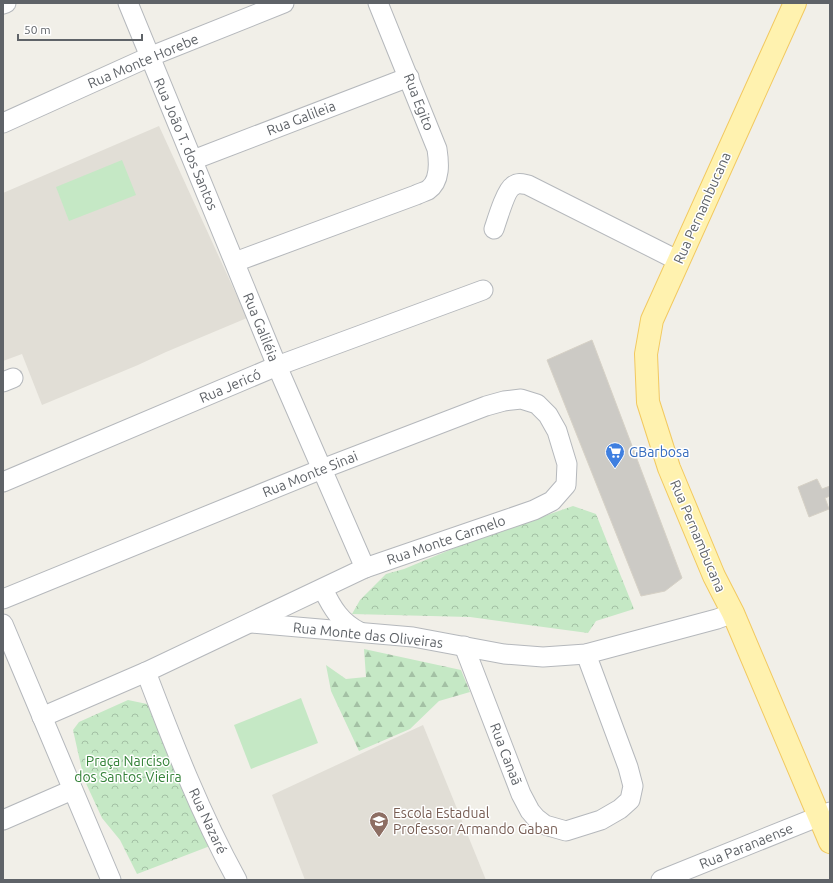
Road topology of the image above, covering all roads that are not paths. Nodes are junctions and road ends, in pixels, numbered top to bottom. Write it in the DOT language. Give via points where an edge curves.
graph roads {
  1 [pos="6,3"];
  2 [pos="128,3"];
  3 [pos="284,3"];
  4 [pos="378,3"];
  5 [pos="794,3"];
  6 [pos="3,4"];
  7 [pos="149,56"];
  8 [pos="409,77"];
  9 [pos="3,123"];
  10 [pos="193,160"];
  11 [pos="494,229"];
  12 [pos="679,261"];
  13 [pos="235,262"];
  14 [pos="483,290"];
  15 [pos="278,366"];
  16 [pos="322,469"];
  17 [pos="3,482"];
  18 [pos="566,485"];
  19 [pos="365,568"];
  20 [pos="322,589"];
  21 [pos="3,599"];
  22 [pos="733,613"];
  23 [pos="251,623"];
  24 [pos="3,624"];
  25 [pos="379,634"];
  26 [pos="464,646"];
  27 [pos="586,654"];
  28 [pos="146,672"];
  29 [pos="42,717"];
  30 [pos="72,790"];
  31 [pos="825,814"];
  32 [pos="3,820"];
  33 [pos="830,842"];
  34 [pos="111,880"];
  35 [pos="237,880"];
  36 [pos="661,880"];
  1 -- 6 [label="street"];
  2 -- 7 [label="street, Rua João T. dos Santos"];
  3 -- 7 [label="street, Rua Monte Horebe"];
  4 -- 8 [label="street, Rua Egito"];
  5 -- 12 [label="main road, Rua Pernambucana"];
  7 -- 9 [label="street, Rua Monte Horebe"];
  7 -- 10 [label="street, Rua João T. dos Santos"];
  8 -- 10 [label="street, Rua Galileia"];
  8 -- 13 [label="street, Rua Egito" via="437,149 437,176 429,189"];
  10 -- 13 [label="street, Rua João T. dos Santos"];
  11 -- 12 [label="street" via="509,189 518,183 528,185"];
  12 -- 22 [label="main road, Rua Pernambucana" via="652,320 646,354 648,402 669,468 714,576"];
  13 -- 15 [label="street, Rua Galiléia"];
  14 -- 15 [label="street, Rua Jericó"];
  15 -- 16 [label="street, Rua Galiléia"];
  15 -- 17 [label="street, Rua Jericó"];
  16 -- 18 [label="street, Rua Monte Sinai" via="486,406 521,399 537,404 548,415 557,431 567,464"];
  16 -- 19 [label="street, Rua Galiléia"];
  16 -- 21 [label="street, Rua Monte Sinai"];
  18 -- 19 [label="street, Rua Monte Carmelo" via="552,501 534,510"];
  19 -- 20 [label="street, Rua Monte Carmelo"];
  20 -- 23 [label="street, Rua Monte Carmelo"];
  20 -- 25 [label="street" via="339,618 347,625 359,632"];
  22 -- 27 [label="street, Rua Monte das Oliveiras"];
  22 -- 31 [label="main road, Rua Pernambucana"];
  23 -- 25 [label="street, Rua Monte das Oliveiras"];
  23 -- 28 [label="street, Rua Monte das Oliveiras"];
  24 -- 29 [label="street"];
  25 -- 26 [label="street, Rua Monte das Oliveiras"];
  26 -- 27 [label="street, Rua Monte das Oliveiras" via="504,654 543,657"];
  26 -- 27 [label="street, Rua Canaã" via="521,794 530,811 545,826 566,831 602,820 620,809 630,800 633,786"];
  28 -- 29 [label="street, Rua Monte das Oliveiras"];
  28 -- 35 [label="street, Rua Nazaré" via="199,804"];
  29 -- 30 [label="street"];
  30 -- 32 [label="street"];
  30 -- 34 [label="street"];
  31 -- 33 [label="main road, Rua Pernambucana"];
  31 -- 36 [label="street, Rua Paranaense"];
}
